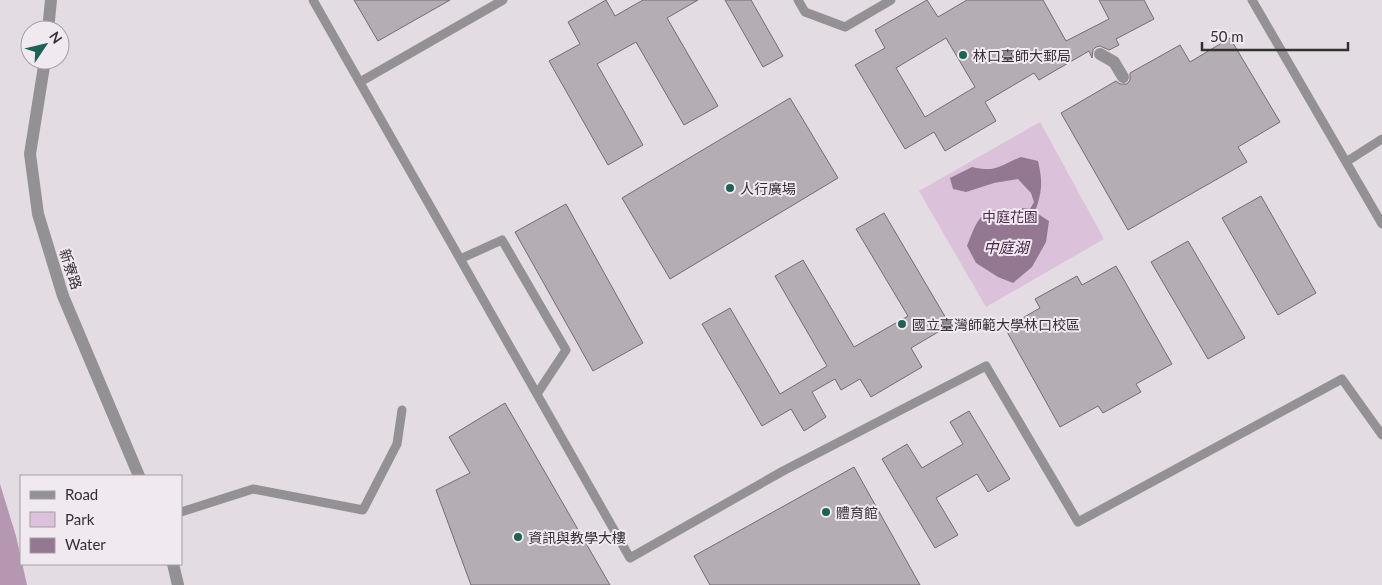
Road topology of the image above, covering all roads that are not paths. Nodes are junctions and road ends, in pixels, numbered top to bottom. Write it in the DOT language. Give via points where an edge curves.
graph roads {
  1 [pos="51,0"];
  2 [pos="313,0"];
  3 [pos="503,0"];
  4 [pos="798,0"];
  5 [pos="891,0"];
  6 [pos="1252,0"];
  7 [pos="49,20"];
  8 [pos="1100,54"];
  9 [pos="44,70"];
  10 [pos="1123,77"];
  11 [pos="360,82"];
  12 [pos="1382,139"];
  13 [pos="1346,162"];
  14 [pos="1382,224"];
  15 [pos="460,259"];
  16 [pos="537,394"];
  17 [pos="402,410"];
  18 [pos="1382,435"];
  19 [pos="139,475"];
  20 [pos="182,512"];
  21 [pos="173,565"];
  22 [pos="178,585"];
  1 -- 7 [label="street"];
  2 -- 11 [label="lane"];
  3 -- 11 [label="lane"];
  4 -- 5 [label="lane" via="804,12 846,27"];
  6 -- 13 [label="lane"];
  8 -- 10 [label="street" via="1114,62"];
  9 -- 19 [label="street, 新寮路" via="30,154 38,214 63,296"];
  11 -- 15 [label="lane"];
  12 -- 13 [label="lane"];
  13 -- 14 [label="lane"];
  15 -- 16 [label="lane"];
  15 -- 16 [label="lane" via="502,240 561,341 566,350"];
  16 -- 18 [label="lane" via="630,558 783,471 986,366 1078,522 1342,379"];
  17 -- 20 [label="lane" via="397,444 363,510 253,489"];
  21 -- 22 [label="street"];
}
